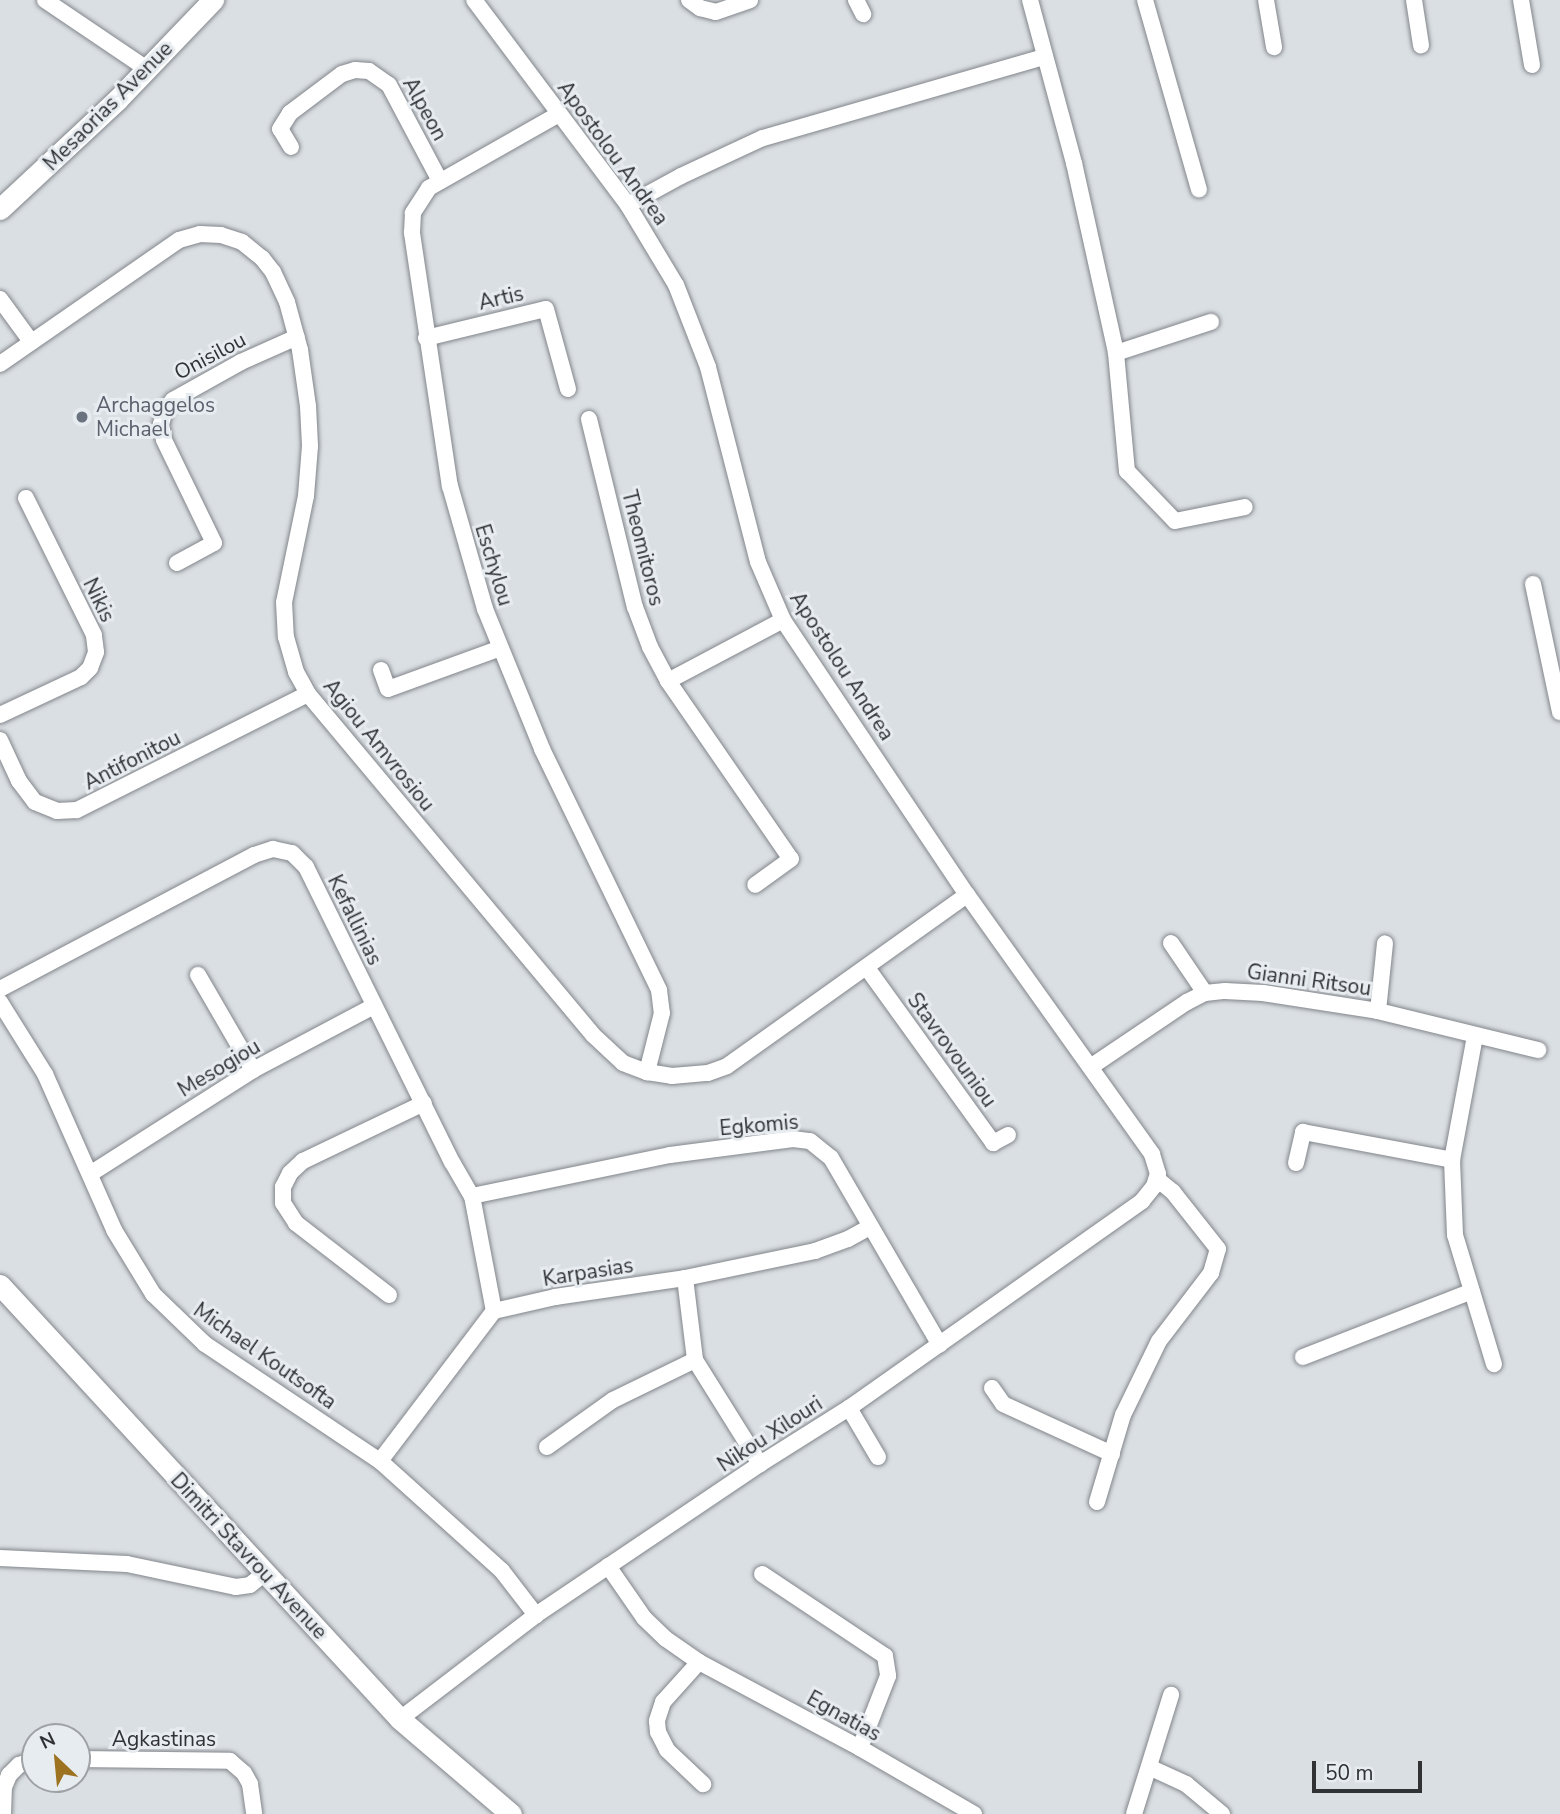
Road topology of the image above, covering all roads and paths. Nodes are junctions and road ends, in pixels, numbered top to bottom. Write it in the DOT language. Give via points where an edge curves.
graph roads {
  1 [pos="45,0"];
  2 [pos="213,0"];
  3 [pos="474,0"];
  4 [pos="688,0"];
  5 [pos="750,0"];
  6 [pos="1030,0"];
  7 [pos="1145,0"];
  8 [pos="1266,0"];
  9 [pos="1414,0"];
  10 [pos="1521,0"];
  11 [pos="1421,45"];
  12 [pos="1274,47"];
  13 [pos="1044,57"];
  14 [pos="1532,65"];
  15 [pos="147,69"];
  16 [pos="559,114"];
  17 [pos="291,147"];
  18 [pos="440,181"];
  19 [pos="1199,190"];
  20 [pos="628,205"];
  21 [pos="0,209"];
  22 [pos="0,299"];
  23 [pos="1211,322"];
  24 [pos="297,337"];
  25 [pos="426,338"];
  26 [pos="30,340"];
  27 [pos="1116,353"];
  28 [pos="0,364"];
  29 [pos="568,389"];
  30 [pos="589,419"];
  31 [pos="26,498"];
  32 [pos="1245,507"];
  33 [pos="177,563"];
  34 [pos="1533,584"];
  35 [pos="783,620"];
  36 [pos="498,649"];
  37 [pos="381,670"];
  38 [pos="668,681"];
  39 [pos="308,694"];
  40 [pos="1560,712"];
  41 [pos="0,715"];
  42 [pos="0,740"];
  43 [pos="755,885"];
  44 [pos="967,895"];
  45 [pos="1171,943"];
  46 [pos="1385,943"];
  47 [pos="867,968"];
  48 [pos="198,975"];
  49 [pos="0,989"];
  50 [pos="1205,993"];
  51 [pos="0,1002"];
  52 [pos="374,1006"];
  53 [pos="1378,1011"];
  54 [pos="1475,1036"];
  55 [pos="1538,1050"];
  56 [pos="1092,1066"];
  57 [pos="253,1070"];
  58 [pos="647,1072"];
  59 [pos="424,1103"];
  60 [pos="1008,1135"];
  61 [pos="1452,1160"];
  62 [pos="1296,1163"];
  63 [pos="90,1174"];
  64 [pos="1157,1179"];
  65 [pos="472,1196"];
  66 [pos="870,1227"];
  67 [pos="685,1278"];
  68 [pos="0,1285"];
  69 [pos="1472,1291"];
  70 [pos="389,1295"];
  71 [pos="495,1311"];
  72 [pos="940,1345"];
  73 [pos="1303,1357"];
  74 [pos="695,1360"];
  75 [pos="1494,1364"];
  76 [pos="992,1388"];
  77 [pos="849,1408"];
  78 [pos="547,1447"];
  79 [pos="1112,1454"];
  80 [pos="878,1457"];
  81 [pos="380,1461"];
  82 [pos="760,1464"];
  83 [pos="1097,1502"];
  84 [pos="0,1559"];
  85 [pos="608,1566"];
  86 [pos="265,1573"];
  87 [pos="762,1574"];
  88 [pos="536,1615"];
  89 [pos="699,1662"];
  90 [pos="1171,1695"];
  91 [pos="400,1719"];
  92 [pos="860,1748"];
  93 [pos="91,1759"];
  94 [pos="21,1764"];
  95 [pos="1149,1767"];
  96 [pos="703,1784"];
  97 [pos="969,1813"];
  98 [pos="3,1814"];
  99 [pos="254,1814"];
  100 [pos="511,1814"];
  101 [pos="1134,1814"];
  102 [pos="1223,1814"];
  1 -- 15 [label="street"];
  2 -- 15 [label="main road, Mesaorias Avenue"];
  3 -- 16 [label="street, Apostolou Andrea"];
  4 -- 5 [label="street" via="716,12"];
  6 -- 13 [label="street"];
  7 -- 19 [label="street"];
  8 -- 12 [label="street"];
  9 -- 11 [label="street"];
  10 -- 14 [label="street"];
  13 -- 20 [label="street" via="772,135"];
  13 -- 27 [label="street" via="1074,163"];
  15 -- 21 [label="main road, Mesaorias Avenue"];
  16 -- 18 [label="street, Eschylou"];
  16 -- 20 [label="street, Apostolou Andrea"];
  17 -- 18 [label="street, Alpeon" via="280,129 290,113 342,74 369,71 389,85"];
  18 -- 25 [label="street, Eschylou" via="418,201 411,225"];
  20 -- 35 [label="street, Apostolou Andrea" via="668,270 696,334 756,553"];
  22 -- 26 [label="street"];
  23 -- 27 [label="street"];
  24 -- 26 [label="street, Agiou Amvrosiou" via="281,287 262,258 242,242 210,234 167,246"];
  24 -- 33 [label="street, Onisilou" via="241,362 173,400 165,410 161,424 164,440 214,543"];
  24 -- 39 [label="street, Agiou Amvrosiou" via="310,446 306,496 284,613 291,659"];
  25 -- 29 [label="street, Artis" via="546,309"];
  25 -- 36 [label="street, Eschylou" via="456,509"];
  26 -- 28 [label="street, Agiou Amvrosiou"];
  27 -- 32 [label="street" via="1127,471 1175,521"];
  30 -- 38 [label="street, Theomitoros" via="639,620"];
  31 -- 41 [label="street, Nikis" via="94,635 96,652 80,677"];
  34 -- 40 [label="street"];
  35 -- 38 [label="street"];
  35 -- 44 [label="street, Apostolou Andrea"];
  36 -- 37 [label="street" via="388,689"];
  36 -- 58 [label="street, Eschylou" via="541,749 659,990 661,1021"];
  38 -- 43 [label="street, Theomitoros" via="791,859"];
  39 -- 42 [label="street, Antifonitou" via="77,810 57,811 36,802 19,780"];
  39 -- 58 [label="street, Agiou Amvrosiou" via="593,1035 623,1063"];
  44 -- 47 [label="street, Agiou Amvrosiou"];
  44 -- 56 [label="street, Apostolou Andrea"];
  45 -- 50 [label="street"];
  46 -- 53 [label="street"];
  47 -- 58 [label="street, Agiou Amvrosiou" via="727,1066 683,1076"];
  47 -- 60 [label="street, Stavrovouniou" via="993,1143"];
  48 -- 57 [label="street"];
  49 -- 52 [label="street, Kefallinias" via="254,855 279,848 306,867"];
  50 -- 53 [label="street, Gianni Ritsou" via="1250,992"];
  50 -- 56 [label="street, Gianni Ritsou"];
  51 -- 63 [label="street, Michael Koutsofta" via="45,1074"];
  52 -- 57 [label="street, Mesogiou"];
  52 -- 59 [label="street, Kefallinias"];
  53 -- 54 [label="street, Gianni Ritsou"];
  54 -- 55 [label="street, Gianni Ritsou"];
  54 -- 61 [label="street"];
  56 -- 64 [label="street, Apostolou Andrea" via="1152,1154"];
  57 -- 63 [label="street, Mesogiou"];
  59 -- 65 [label="street, Kefallinias"];
  59 -- 70 [label="street" via="303,1161 290,1172 283,1187 283,1203 296,1223"];
  61 -- 62 [label="street" via="1303,1132"];
  61 -- 69 [label="street" via="1454,1235"];
  63 -- 81 [label="street, Michael Koutsofta" via="132,1263 178,1321 220,1355"];
  64 -- 72 [label="street, Nikou Xilouri" via="1142,1201"];
  64 -- 79 [label="street" via="1219,1249 1212,1273 1159,1340 1123,1415"];
  65 -- 66 [label="street, Egkomis" via="670,1155 802,1139 831,1158"];
  65 -- 71 [label="street, Kefallinias"];
  66 -- 67 [label="street, Karpasias" via="815,1251"];
  66 -- 72 [label="street, Egkomis"];
  67 -- 71 [label="street, Karpasias" via="555,1297"];
  67 -- 74 [label="street"];
  68 -- 86 [label="main road, Dimitri Stavrou Avenue"];
  69 -- 73 [label="street"];
  69 -- 75 [label="street"];
  71 -- 81 [label="street"];
  72 -- 77 [label="street, Nikou Xilouri"];
  74 -- 78 [label="street" via="613,1400"];
  74 -- 82 [label="street"];
  76 -- 79 [label="street" via="1003,1404"];
  77 -- 80 [label="street"];
  77 -- 82 [label="street, Nikou Xilouri"];
  79 -- 83 [label="street"];
  81 -- 88 [label="street, Michael Koutsofta" via="502,1571"];
  82 -- 85 [label="street, Nikou Xilouri"];
  84 -- 86 [label="street" via="127,1564 236,1587 250,1585"];
  85 -- 88 [label="street, Nikou Xilouri"];
  85 -- 89 [label="street, Egnatias" via="643,1618"];
  86 -- 91 [label="main road, Dimitri Stavrou Avenue"];
  87 -- 92 [label="street" via="885,1656 888,1676"];
  88 -- 91 [label="street, Nikou Xilouri"];
  89 -- 92 [label="street, Egnatias"];
  89 -- 96 [label="street" via="663,1702 657,1732 667,1750"];
  90 -- 95 [label="street"];
  91 -- 100 [label="main road, Dimitri Stavrou Avenue"];
  92 -- 97 [label="street, Egnatias"];
  93 -- 99 [label="street, Agkastinas" via="230,1762 250,1784"];
  94 -- 98 [label="street" via="4,1787"];
  95 -- 101 [label="street"];
  95 -- 102 [label="street" via="1186,1784"];
}
